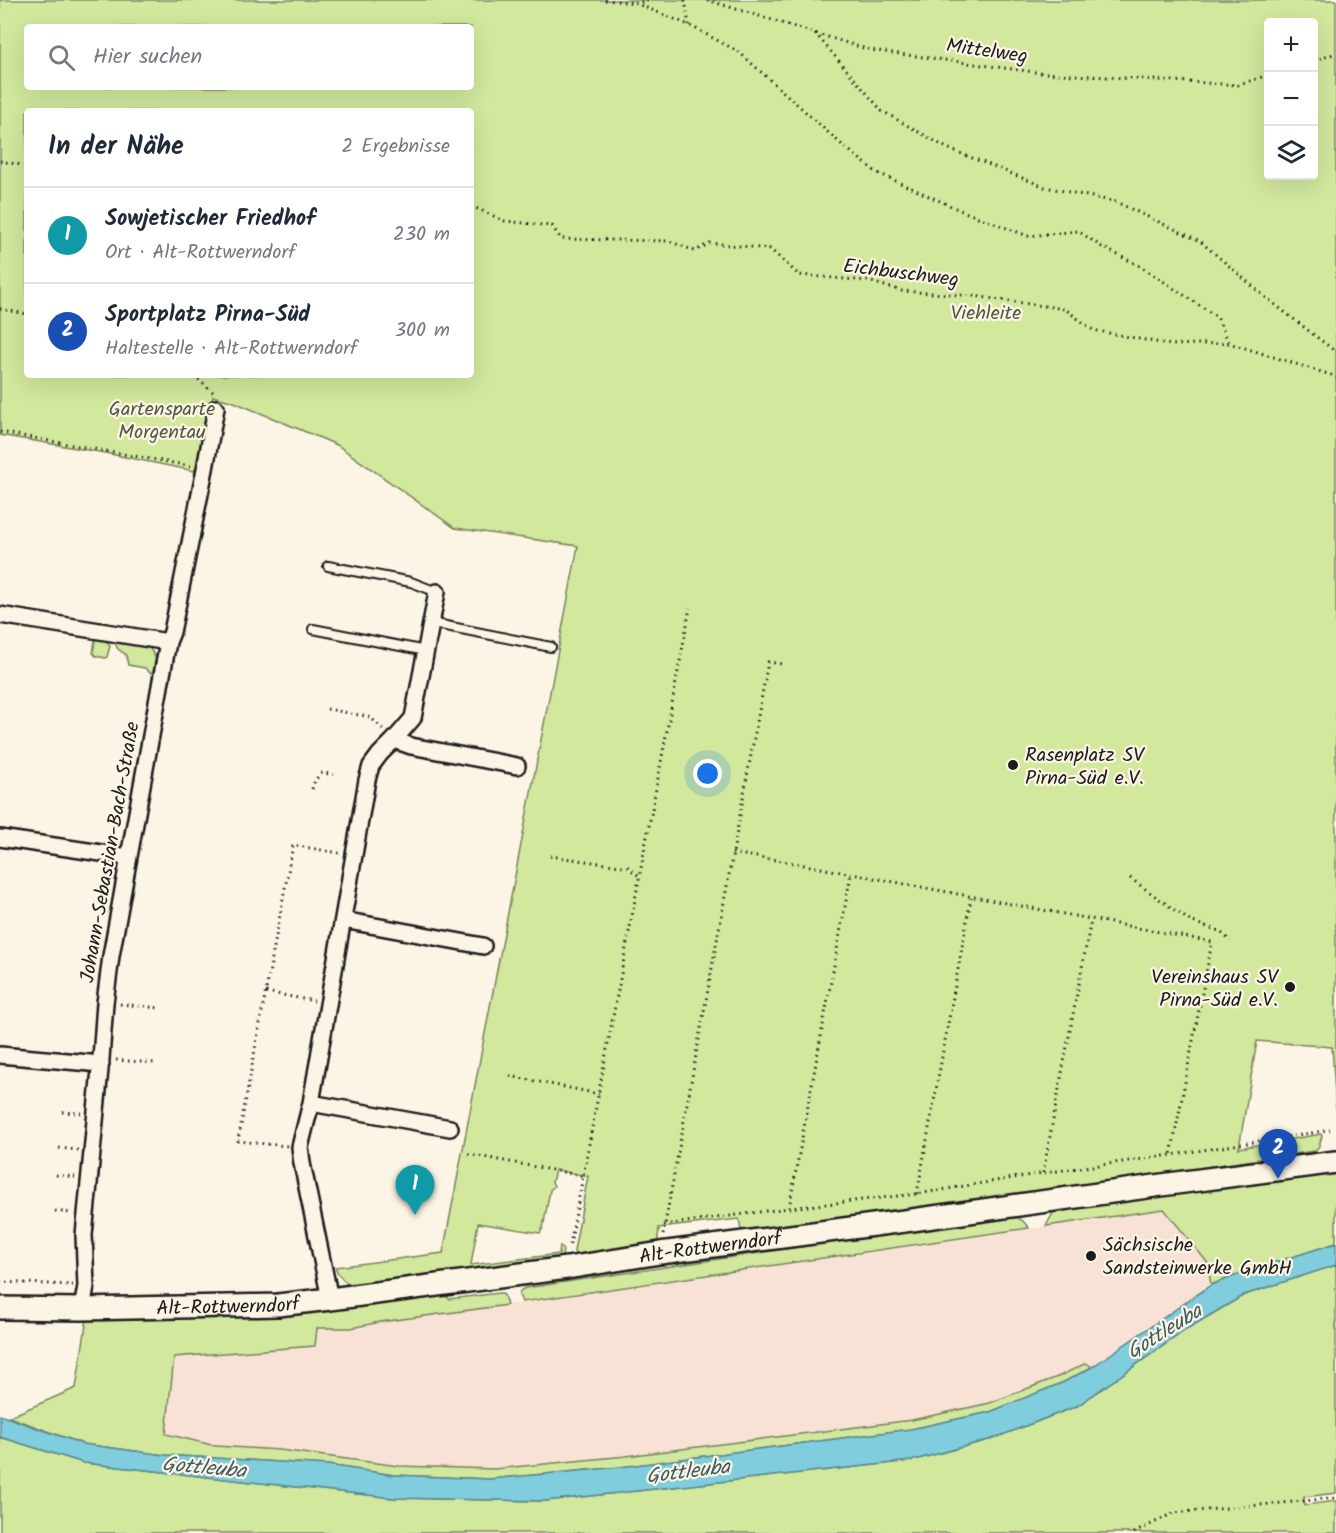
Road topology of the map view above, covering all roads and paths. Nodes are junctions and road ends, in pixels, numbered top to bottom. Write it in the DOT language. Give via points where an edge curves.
graph roads {
  1 [pos="605,0"];
  2 [pos="651,0"];
  3 [pos="685,0"];
  4 [pos="707,0"];
  5 [pos="635,3"];
  6 [pos="689,25"];
  7 [pos="814,33"];
  8 [pos="1336,53"];
  9 [pos="1318,60"];
  10 [pos="1264,77"];
  11 [pos="0,161"];
  12 [pos="24,165"];
  13 [pos="474,207"];
  14 [pos="0,309"];
  15 [pos="24,313"];
  16 [pos="1229,344"];
  17 [pos="1336,352"];
  18 [pos="198,378"];
  19 [pos="1336,378"];
  20 [pos="216,408"];
  21 [pos="0,432"];
  22 [pos="205,469"];
  23 [pos="328,566"];
  24 [pos="437,592"];
  25 [pos="690,608"];
  26 [pos="0,615"];
  27 [pos="431,623"];
  28 [pos="313,629"];
  29 [pos="168,642"];
  30 [pos="551,647"];
  31 [pos="426,651"];
  32 [pos="783,664"];
  33 [pos="327,709"];
  34 [pos="394,740"];
  35 [pos="517,766"];
  36 [pos="337,775"];
  37 [pos="312,789"];
  38 [pos="0,838"];
  39 [pos="732,853"];
  40 [pos="355,855"];
  41 [pos="550,856"];
  42 [pos="128,857"];
  43 [pos="851,874"];
  44 [pos="639,876"];
  45 [pos="1131,878"];
  46 [pos="971,897"];
  47 [pos="1091,920"];
  48 [pos="343,921"];
  49 [pos="1231,941"];
  50 [pos="483,946"];
  51 [pos="266,992"];
  52 [pos="105,1003"];
  53 [pos="328,1004"];
  54 [pos="160,1008"];
  55 [pos="0,1055"];
  56 [pos="101,1061"];
  57 [pos="156,1063"];
  58 [pos="510,1077"];
  59 [pos="599,1094"];
  60 [pos="311,1103"];
  61 [pos="62,1112"];
  62 [pos="87,1114"];
  63 [pos="450,1128"];
  64 [pos="1330,1130"];
  65 [pos="300,1147"];
  66 [pos="59,1148"];
  67 [pos="85,1150"];
  68 [pos="468,1155"];
  69 [pos="1172,1155"];
  70 [pos="1336,1162"];
  71 [pos="1043,1173"];
  72 [pos="56,1175"];
  73 [pos="583,1176"];
  74 [pos="84,1177"];
  75 [pos="917,1194"];
  76 [pos="789,1208"];
  77 [pos="55,1211"];
  78 [pos="73,1213"];
  79 [pos="664,1225"];
  80 [pos="570,1245"];
  81 [pos="660,1253"];
  82 [pos="0,1282"];
  83 [pos="86,1286"];
  84 [pos="330,1299"];
  85 [pos="0,1308"];
  86 [pos="82,1309"];
  87 [pos="1336,1498"];
  88 [pos="1134,1533"];
  1 -- 5 [label="path"];
  2 -- 5 [label="path"];
  3 -- 6 [label="path"];
  4 -- 7 [label="path, Mittelweg"];
  5 -- 6 [label="path"];
  6 -- 16 [label="path" via="739,52 876,172 1028,236 1078,231 1217,317"];
  7 -- 10 [label="path, Mittelweg" via="870,50 1042,73 1238,85"];
  7 -- 17 [label="path" via="882,111 947,148 1045,187 1116,202 1200,240"];
  8 -- 9 [label="path"];
  11 -- 12 [label="path"];
  13 -- 16 [label="path, Eichbuschweg" via="505,221 552,226 561,239 669,241 695,251 710,243 770,249 799,275 1065,309 1093,330 1171,345"];
  14 -- 15 [label="path"];
  16 -- 19 [label="path, Eichbuschweg"];
  18 -- 20 [label="path" via="215,393"];
  20 -- 22 [label="street, Johann-Sebastian-Bach-Straße"];
  21 -- 22 [label="path"];
  22 -- 29 [label="street, Johann-Sebastian-Bach-Straße"];
  23 -- 24 [label="lane" via="411,582"];
  24 -- 27 [label="street"];
  25 -- 44 [label="path"];
  26 -- 29 [label="street"];
  27 -- 30 [label="lane"];
  27 -- 31 [label="street"];
  28 -- 31 [label="lane"];
  29 -- 42 [label="street, Johann-Sebastian-Bach-Straße"];
  31 -- 34 [label="street" via="413,718"];
  32 -- 39 [label="path" via="768,662"];
  33 -- 34 [label="path" via="370,717"];
  34 -- 35 [label="street"];
  34 -- 40 [label="street" via="371,766"];
  36 -- 37 [label="path" via="322,773"];
  38 -- 42 [label="street"];
  39 -- 43 [label="path"];
  39 -- 79 [label="path"];
  40 -- 48 [label="street"];
  40 -- 51 [label="path" via="293,845"];
  41 -- 44 [label="path" via="628,867"];
  42 -- 52 [label="street, Johann-Sebastian-Bach-Straße"];
  43 -- 46 [label="path"];
  43 -- 76 [label="path"];
  44 -- 59 [label="path"];
  45 -- 49 [label="path" via="1191,921 1219,931"];
  46 -- 47 [label="path"];
  46 -- 75 [label="path"];
  47 -- 69 [label="path" via="1212,942"];
  47 -- 71 [label="path"];
  48 -- 50 [label="street"];
  48 -- 53 [label="street"];
  51 -- 53 [label="path"];
  51 -- 65 [label="path" via="238,1141"];
  52 -- 54 [label="path"];
  52 -- 56 [label="street, Johann-Sebastian-Bach-Straße"];
  53 -- 60 [label="street"];
  55 -- 56 [label="street"];
  56 -- 57 [label="path"];
  56 -- 83 [label="street, Johann-Sebastian-Bach-Straße" via="84,1235"];
  58 -- 59 [label="path"];
  59 -- 73 [label="path"];
  60 -- 63 [label="street"];
  60 -- 65 [label="street"];
  61 -- 62 [label="path"];
  64 -- 69 [label="path"];
  65 -- 84 [label="street"];
  66 -- 67 [label="path"];
  68 -- 73 [label="path"];
  69 -- 71 [label="path"];
  70 -- 81 [label="main road, Alt-Rottwerndorf"];
  71 -- 75 [label="path"];
  72 -- 74 [label="path"];
  73 -- 80 [label="path"];
  75 -- 76 [label="path"];
  76 -- 79 [label="path"];
  77 -- 78 [label="path"];
  79 -- 81 [label="path"];
  81 -- 84 [label="main road, Alt-Rottwerndorf"];
  82 -- 83 [label="path"];
  83 -- 86 [label="street, Johann-Sebastian-Bach-Straße"];
  84 -- 86 [label="main road, Alt-Rottwerndorf" via="278,1305"];
  85 -- 86 [label="main road, Alt-Rottwerndorf"];
  87 -- 88 [label="path" via="1173,1513"];
}
